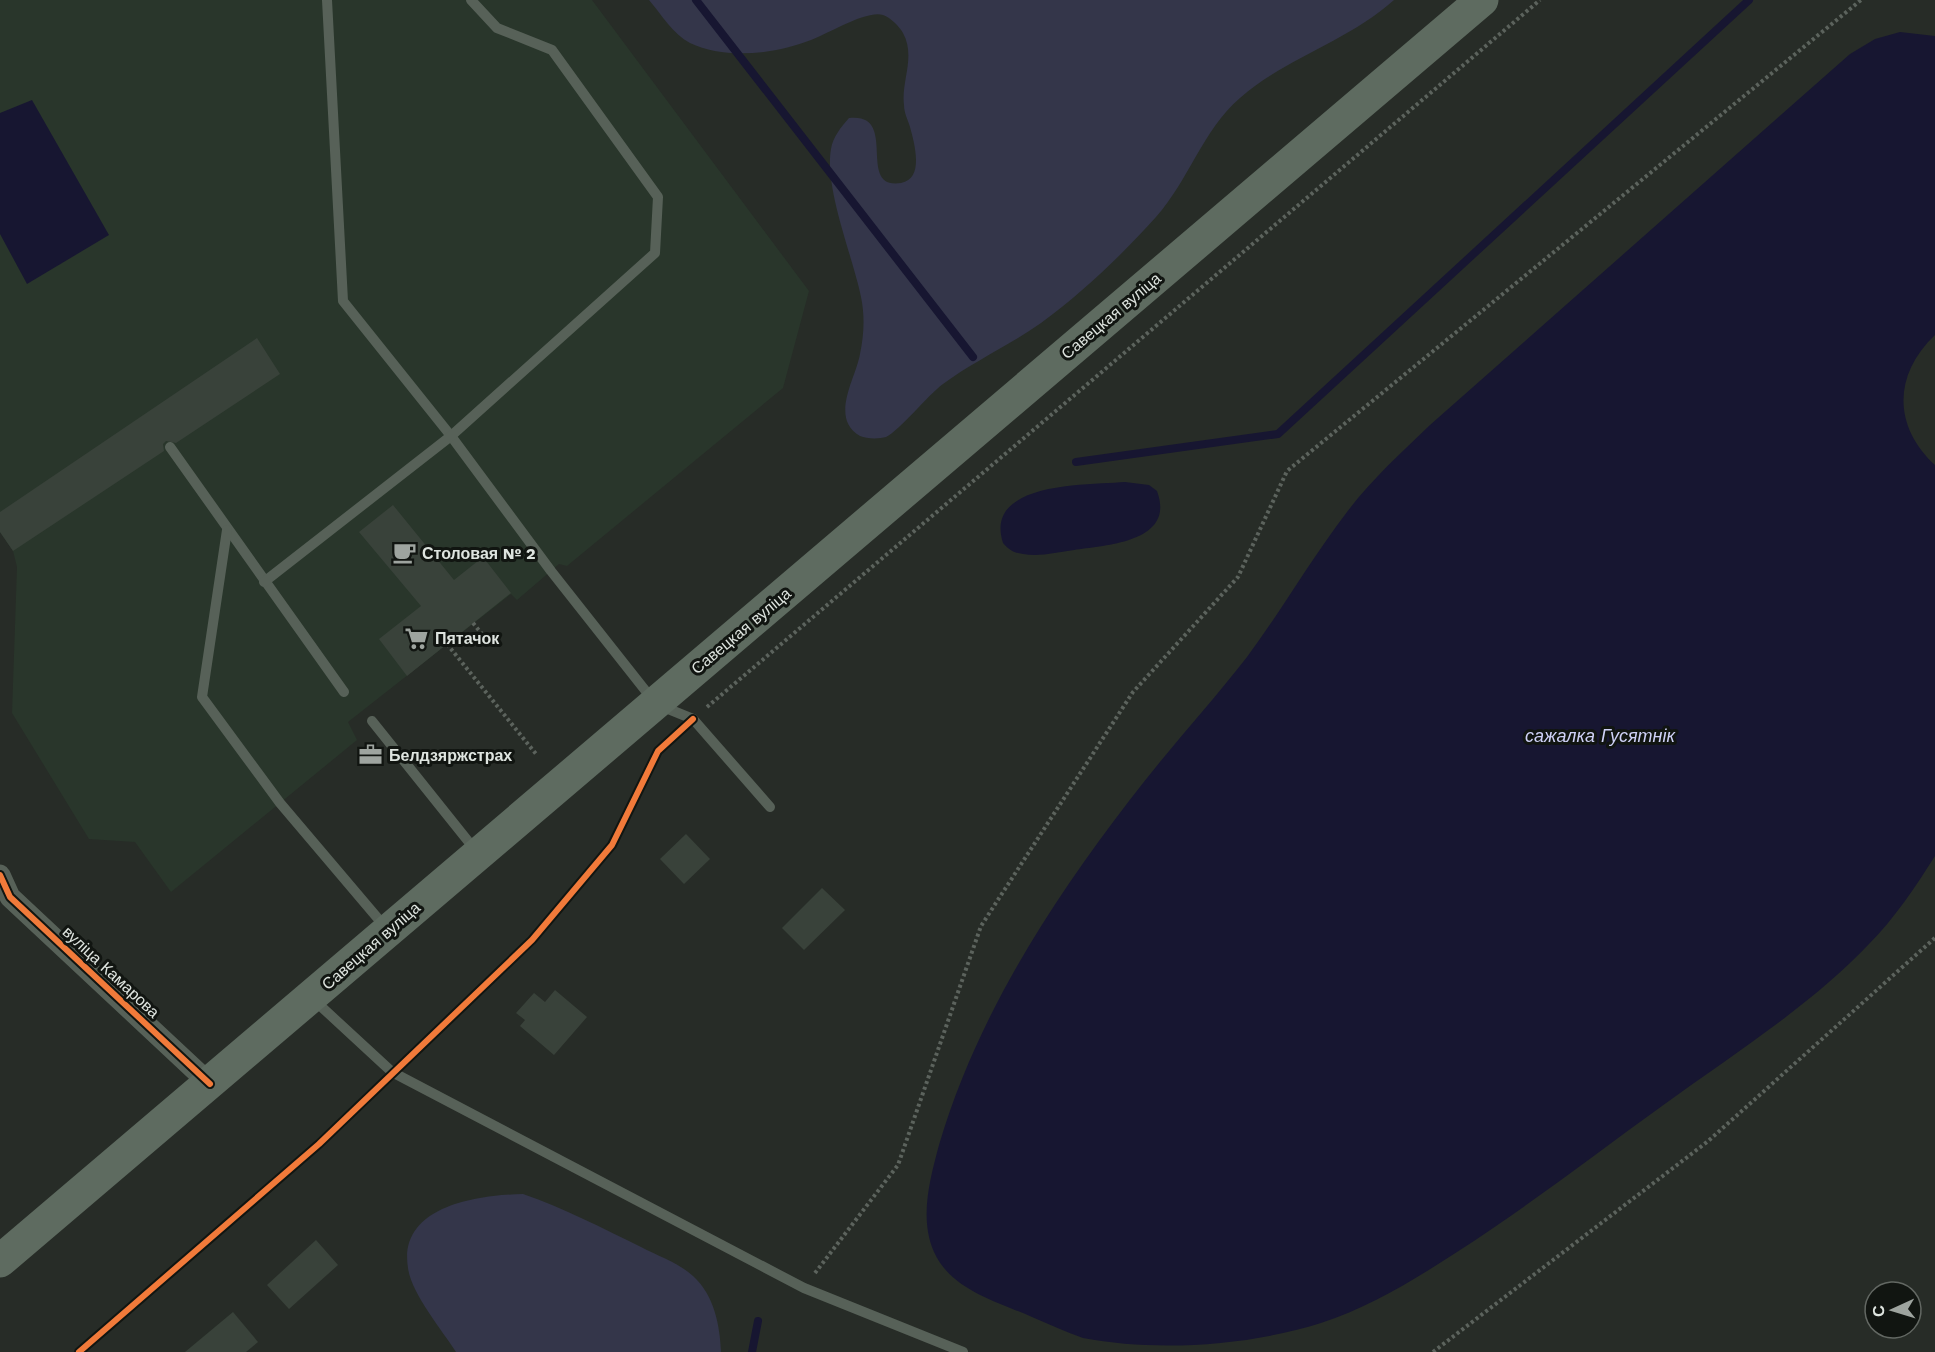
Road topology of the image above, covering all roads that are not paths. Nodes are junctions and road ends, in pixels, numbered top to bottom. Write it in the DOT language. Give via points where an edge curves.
graph roads {
  1 [pos="471,0"];
  2 [pos="1482,0"];
  3 [pos="328,2"];
  4 [pos="451,436"];
  5 [pos="170,447"];
  6 [pos="227,530"];
  7 [pos="264,582"];
  8 [pos="344,692"];
  9 [pos="656,704"];
  10 [pos="372,722"];
  11 [pos="770,807"];
  12 [pos="478,853"];
  13 [pos="0,875"];
  14 [pos="388,930"];
  15 [pos="312,998"];
  16 [pos="210,1084"];
  17 [pos="0,1260"];
  18 [pos="963,1352"];
  1 -- 4 [label="lane" via="497,28 552,50 658,197 655,253"];
  2 -- 9 [label="main road, Савецкая вуліца"];
  3 -- 4 [label="lane" via="343,301"];
  4 -- 7 [label="lane"];
  4 -- 9 [label="lane"];
  5 -- 6 [label="lane"];
  6 -- 7 [label="lane"];
  6 -- 14 [label="lane" via="202,697 280,803"];
  7 -- 8 [label="lane"];
  9 -- 11 [label="lane" via="693,719"];
  9 -- 12 [label="main road, Савецкая вуліца"];
  10 -- 12 [label="lane"];
  12 -- 14 [label="main road, Савецкая вуліца"];
  13 -- 16 [label="street, вуліца Камарова" via="10,897"];
  14 -- 15 [label="main road, Савецкая вуліца"];
  15 -- 16 [label="main road, Савецкая вуліца"];
  15 -- 18 [label="lane" via="392,1072 804,1288"];
  16 -- 17 [label="main road, Савецкая вуліца"];
}
